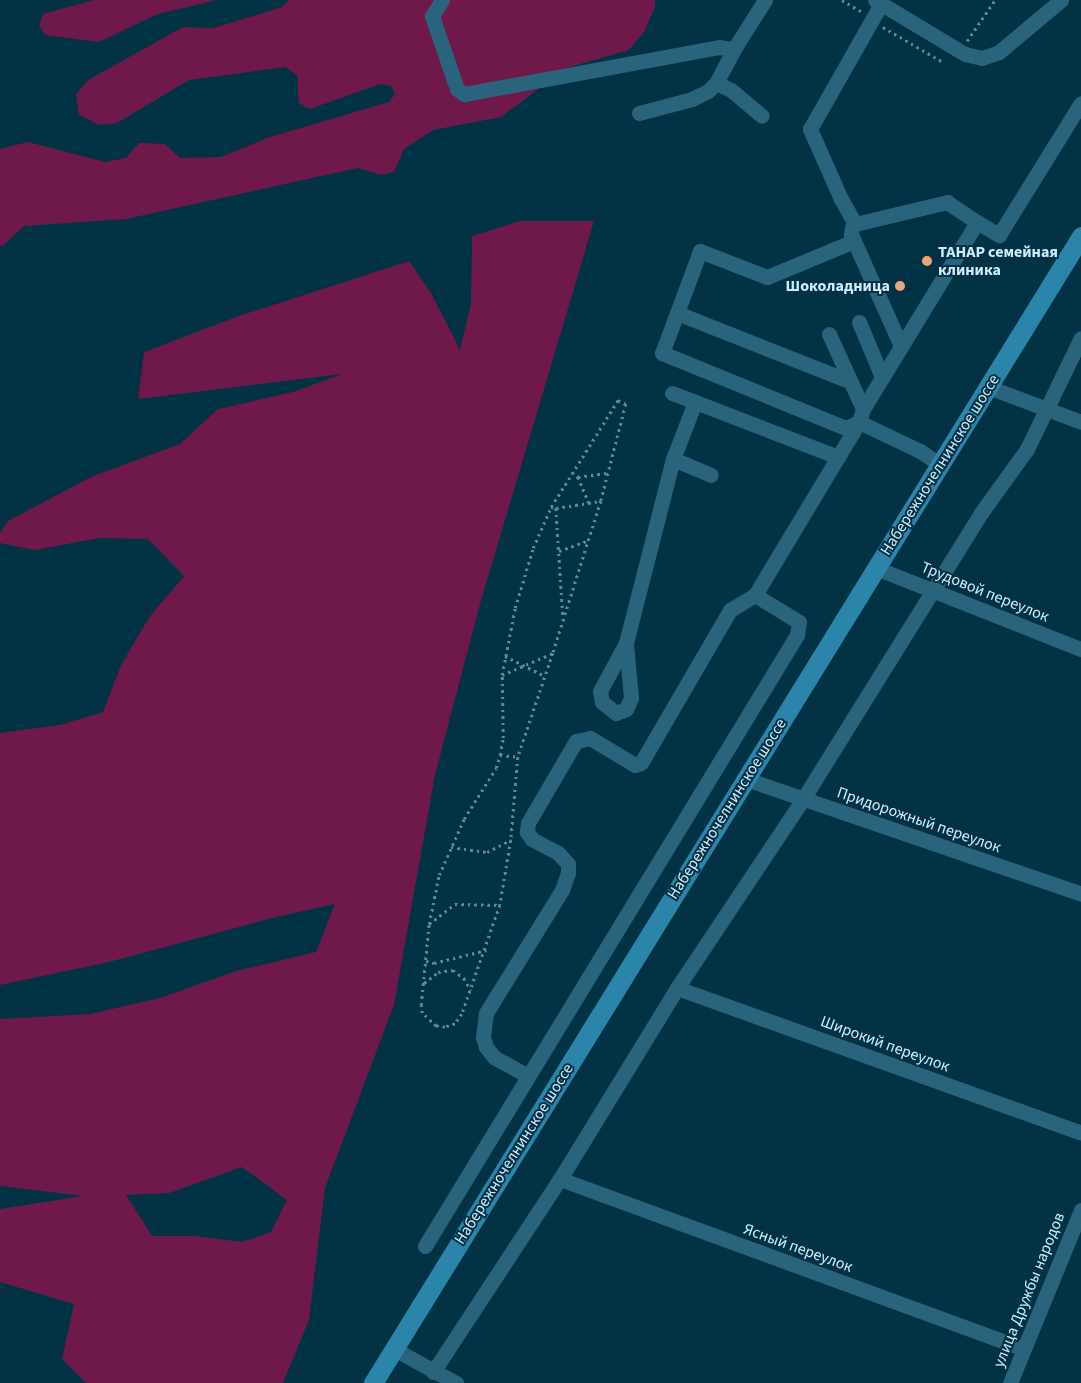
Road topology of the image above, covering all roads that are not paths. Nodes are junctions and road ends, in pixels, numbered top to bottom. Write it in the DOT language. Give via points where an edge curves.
graph roads {
  1 [pos="442,0"];
  2 [pos="765,0"];
  3 [pos="1061,0"];
  4 [pos="878,2"];
  5 [pos="734,49"];
  6 [pos="716,84"];
  7 [pos="1081,103"];
  8 [pos="639,113"];
  9 [pos="762,116"];
  10 [pos="977,222"];
  11 [pos="855,224"];
  12 [pos="1081,236"];
  13 [pos="854,241"];
  14 [pos="677,313"];
  15 [pos="860,322"];
  16 [pos="829,334"];
  17 [pos="1081,338"];
  18 [pos="901,346"];
  19 [pos="882,377"];
  20 [pos="851,382"];
  21 [pos="988,387"];
  22 [pos="672,393"];
  23 [pos="694,402"];
  24 [pos="1048,410"];
  25 [pos="861,416"];
  26 [pos="1081,422"];
  27 [pos="838,457"];
  28 [pos="673,459"];
  29 [pos="939,464"];
  30 [pos="711,475"];
  31 [pos="876,568"];
  32 [pos="934,590"];
  33 [pos="755,595"];
  34 [pos="626,643"];
  35 [pos="1081,649"];
  36 [pos="746,778"];
  37 [pos="803,799"];
  38 [pos="1081,894"];
  39 [pos="678,988"];
  40 [pos="528,1076"];
  41 [pos="1081,1133"];
  42 [pos="560,1179"];
  43 [pos="1081,1210"];
  44 [pos="425,1246"];
  45 [pos="394,1349"];
  46 [pos="1024,1349"];
  47 [pos="433,1372"];
  48 [pos="373,1383"];
  49 [pos="456,1383"];
  50 [pos="1010,1383"];
  1 -- 5 [label="street" via="432,16 457,89 464,94 719,47"];
  2 -- 5 [label="street"];
  3 -- 4 [label="street" via="999,52 982,58 965,54"];
  4 -- 11 [label="street" via="872,19 810,129"];
  5 -- 6 [label="street"];
  6 -- 8 [label="street" via="692,99"];
  6 -- 9 [label="street" via="731,90"];
  7 -- 10 [label="street" via="999,235"];
  10 -- 11 [label="street" via="947,202"];
  10 -- 18 [label="street"];
  11 -- 13 [label="street" via="851,234"];
  12 -- 21 [label="main road, Набережночелнинское шоссе"];
  13 -- 14 [label="street" via="767,277 700,252"];
  13 -- 18 [label="street"];
  14 -- 20 [label="street"];
  14 -- 25 [label="street" via="662,353 846,428"];
  15 -- 19 [label="street"];
  16 -- 20 [label="street"];
  17 -- 24 [label="street"];
  18 -- 19 [label="street"];
  19 -- 25 [label="street"];
  20 -- 25 [label="street"];
  21 -- 24 [label="street"];
  21 -- 29 [label="main road, Набережночелнинское шоссе"];
  22 -- 23 [label="street"];
  23 -- 27 [label="street"];
  23 -- 28 [label="street"];
  24 -- 26 [label="street"];
  24 -- 32 [label="street" via="1027,449 981,513"];
  25 -- 27 [label="street"];
  25 -- 29 [label="street"];
  27 -- 33 [label="street"];
  28 -- 30 [label="street"];
  28 -- 34 [label="street"];
  29 -- 31 [label="main road, Набережночелнинское шоссе"];
  31 -- 32 [label="street, Трудовой переулок"];
  31 -- 36 [label="main road, Набережночелнинское шоссе"];
  32 -- 35 [label="street, Трудовой переулок"];
  32 -- 37 [label="street"];
  33 -- 40 [label="street" via="799,622 797,635"];
  33 -- 40 [label="street" via="730,610 641,763 635,765 590,738 576,741 528,823 532,839 558,854 568,864 568,873 562,890 486,1013 483,1036 494,1057"];
  36 -- 37 [label="street, Придорожный переулок"];
  36 -- 45 [label="main road, Набережночелнинское шоссе"];
  37 -- 38 [label="street, Придорожный переулок"];
  37 -- 39 [label="street"];
  39 -- 41 [label="street, Широкий переулок"];
  39 -- 42 [label="street"];
  40 -- 44 [label="street"];
  42 -- 46 [label="street, Ясный переулок"];
  42 -- 47 [label="street"];
  43 -- 46 [label="street, улица Дружбы народов"];
  45 -- 47 [label="street"];
  45 -- 48 [label="main road, Набережночелнинское шоссе"];
  46 -- 50 [label="street, улица Дружбы народов"];
  47 -- 49 [label="street"];
}
